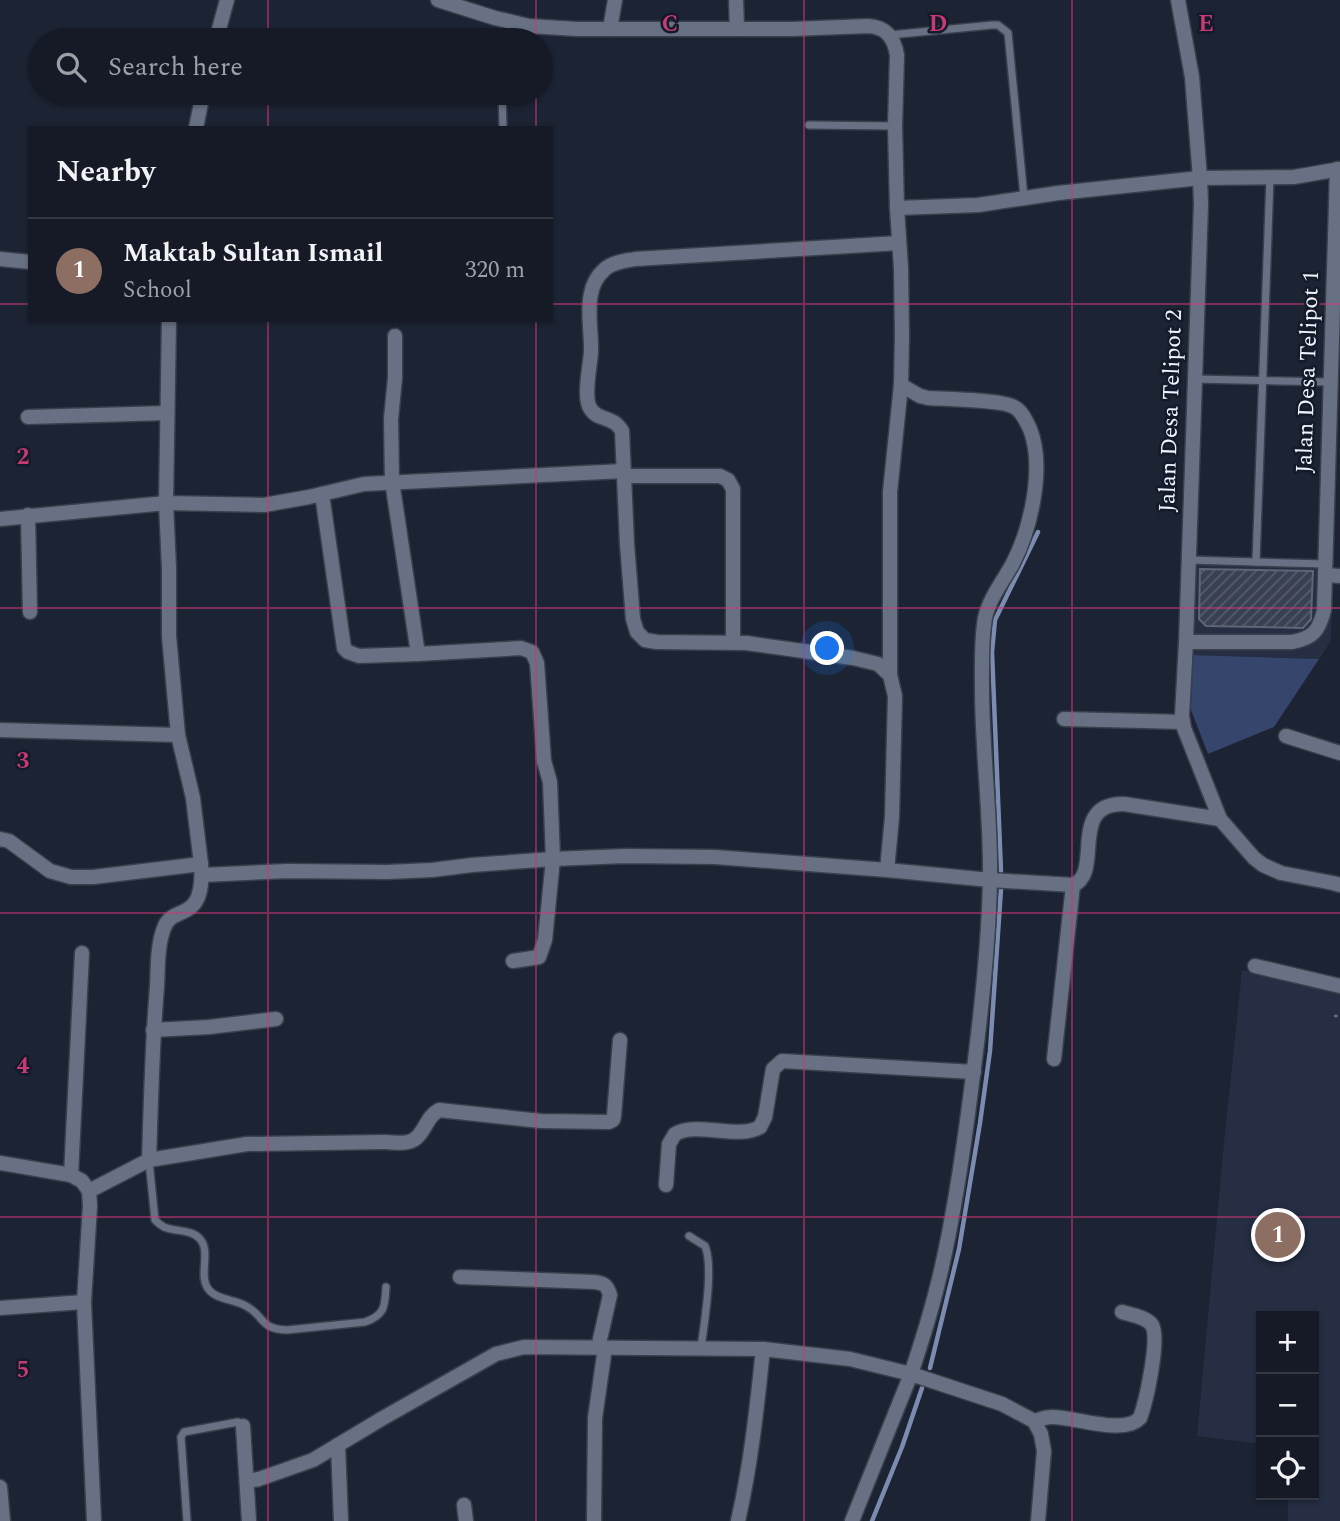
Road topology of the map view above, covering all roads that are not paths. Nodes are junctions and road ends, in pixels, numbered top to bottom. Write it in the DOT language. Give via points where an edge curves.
graph roads {
  1 [pos="227,0"];
  2 [pos="438,0"];
  3 [pos="615,0"];
  4 [pos="736,0"];
  5 [pos="1178,0"];
  6 [pos="466,5"];
  7 [pos="510,22"];
  8 [pos="219,28"];
  9 [pos="509,28"];
  10 [pos="737,28"];
  11 [pos="610,29"];
  12 [pos="890,35"];
  13 [pos="201,105"];
  14 [pos="502,105"];
  15 [pos="809,125"];
  16 [pos="197,126"];
  17 [pos="503,126"];
  18 [pos="895,126"];
  19 [pos="1339,169"];
  20 [pos="1200,178"];
  21 [pos="1270,178"];
  22 [pos="1024,198"];
  23 [pos="897,208"];
  24 [pos="899,243"];
  25 [pos="0,259"];
  26 [pos="28,262"];
  27 [pos="169,322"];
  28 [pos="395,336"];
  29 [pos="1195,379"];
  30 [pos="1263,381"];
  31 [pos="1331,382"];
  32 [pos="901,386"];
  33 [pos="167,412"];
  34 [pos="29,417"];
  35 [pos="624,474"];
  36 [pos="392,481"];
  37 [pos="322,494"];
  38 [pos="166,503"];
  39 [pos="28,515"];
  40 [pos="0,519"];
  41 [pos="1189,560"];
  42 [pos="1256,562"];
  43 [pos="1325,570"];
  44 [pos="1340,576"];
  45 [pos="30,612"];
  46 [pos="733,642"];
  47 [pos="1186,642"];
  48 [pos="418,654"];
  49 [pos="890,675"];
  50 [pos="1064,719"];
  51 [pos="1183,722"];
  52 [pos="0,730"];
  53 [pos="178,735"];
  54 [pos="1286,736"];
  55 [pos="1340,753"];
  56 [pos="1220,818"];
  57 [pos="0,839"];
  58 [pos="553,859"];
  59 [pos="202,870"];
  60 [pos="887,870"];
  61 [pos="990,880"];
  62 [pos="1073,885"];
  63 [pos="1340,885"];
  64 [pos="82,953"];
  65 [pos="513,961"];
  66 [pos="1255,966"];
  67 [pos="1340,986"];
  68 [pos="276,1019"];
  69 [pos="153,1030"];
  70 [pos="620,1040"];
  71 [pos="1054,1059"];
  72 [pos="974,1072"];
  73 [pos="149,1160"];
  74 [pos="0,1163"];
  75 [pos="71,1175"];
  76 [pos="666,1185"];
  77 [pos="89,1191"];
  78 [pos="689,1236"];
  79 [pos="460,1277"];
  80 [pos="386,1287"];
  81 [pos="83,1302"];
  82 [pos="0,1308"];
  83 [pos="1122,1312"];
  84 [pos="602,1348"];
  85 [pos="701,1348"];
  86 [pos="763,1349"];
  87 [pos="911,1374"];
  88 [pos="1034,1421"];
  89 [pos="243,1426"];
  90 [pos="338,1445"];
  91 [pos="247,1480"];
  92 [pos="0,1487"];
  93 [pos="464,1505"];
  94 [pos="3,1521"];
  95 [pos="94,1521"];
  96 [pos="187,1521"];
  97 [pos="250,1521"];
  98 [pos="341,1521"];
  99 [pos="466,1521"];
  100 [pos="594,1521"];
  101 [pos="737,1521"];
  102 [pos="852,1521"];
  103 [pos="1038,1521"];
  1 -- 8 [label="street"];
  2 -- 6 [label="street"];
  3 -- 11 [label="street"];
  4 -- 10 [label="street"];
  5 -- 20 [label="street, Jalan Desa Telipot 2" via="1192,77"];
  6 -- 7 [label="street"];
  7 -- 9 [label="lane"];
  7 -- 11 [label="street"];
  10 -- 11 [label="street"];
  10 -- 12 [label="street" via="868,26"];
  12 -- 18 [label="street" via="897,55"];
  12 -- 22 [label="lane" via="992,25 1008,33"];
  13 -- 16 [label="street"];
  14 -- 17 [label="lane"];
  15 -- 18 [label="lane"];
  18 -- 23 [label="street"];
  19 -- 21 [label="street"];
  19 -- 31 [label="street, Jalan Desa Telipot 1"];
  20 -- 21 [label="street"];
  20 -- 22 [label="street"];
  20 -- 29 [label="street, Jalan Desa Telipot 2"];
  21 -- 30 [label="lane"];
  22 -- 23 [label="street"];
  23 -- 24 [label="street"];
  24 -- 32 [label="street"];
  24 -- 35 [label="street" via="635,259 605,269 591,293 588,404 622,431"];
  25 -- 26 [label="street"];
  27 -- 33 [label="street"];
  28 -- 36 [label="street"];
  29 -- 30 [label="lane"];
  29 -- 41 [label="street, Jalan Desa Telipot 2"];
  30 -- 31 [label="lane"];
  30 -- 42 [label="lane"];
  31 -- 43 [label="street, Jalan Desa Telipot 1"];
  32 -- 49 [label="street" via="890,492"];
  32 -- 61 [label="street" via="928,398 1014,406 1031,431 1035,453 1033,506 1025,535 985,615 982,700"];
  33 -- 34 [label="street"];
  33 -- 38 [label="street"];
  35 -- 36 [label="street"];
  35 -- 46 [label="street" via="637,632 645,640 657,642"];
  35 -- 46 [label="street" via="728,480 733,489"];
  36 -- 37 [label="street"];
  36 -- 48 [label="street"];
  37 -- 38 [label="street" via="264,505"];
  37 -- 48 [label="street" via="344,648 359,656"];
  38 -- 39 [label="street"];
  38 -- 53 [label="street" via="169,636"];
  39 -- 40 [label="street"];
  39 -- 45 [label="street"];
  41 -- 42 [label="lane"];
  41 -- 47 [label="street, Jalan Desa Telipot 2"];
  42 -- 43 [label="lane"];
  43 -- 44 [label="street"];
  43 -- 47 [label="street, Jalan Desa Telipot 1" via="1321,623 1304,640"];
  46 -- 49 [label="street" via="853,658 878,664"];
  47 -- 51 [label="street, Jalan Desa Telipot 2"];
  48 -- 58 [label="street" via="521,648 536,657"];
  49 -- 60 [label="street" via="895,696"];
  50 -- 51 [label="street"];
  51 -- 56 [label="street, Jalan Desa Telipot 2"];
  52 -- 53 [label="street"];
  53 -- 59 [label="street" via="193,798"];
  54 -- 55 [label="street"];
  56 -- 62 [label="street" via="1124,804 1105,806 1093,820 1084,875"];
  56 -- 63 [label="street, Jalan Desa Telipot 2" via="1263,865"];
  57 -- 59 [label="street" via="50,871 71,877"];
  58 -- 59 [label="street" via="387,872"];
  58 -- 60 [label="street" via="715,858"];
  58 -- 65 [label="street" via="545,940 539,957"];
  59 -- 69 [label="street" via="192,906 170,917 164,927"];
  60 -- 61 [label="street"];
  61 -- 62 [label="street"];
  61 -- 72 [label="street"];
  62 -- 71 [label="street"];
  64 -- 75 [label="street"];
  66 -- 67 [label="street"];
  68 -- 69 [label="street"];
  69 -- 73 [label="street"];
  70 -- 73 [label="street" via="614,1116 609,1122 541,1121 439,1110 407,1143 247,1144"];
  72 -- 76 [label="street" via="782,1061 773,1069 760,1127 675,1134 669,1144"];
  72 -- 87 [label="street" via="940,1274"];
  73 -- 77 [label="street"];
  73 -- 80 [label="lane" via="155,1220 163,1227 200,1238 205,1285 212,1294 247,1306 268,1327 287,1330 365,1322 382,1312"];
  74 -- 75 [label="street"];
  75 -- 77 [label="street"];
  77 -- 81 [label="street"];
  78 -- 85 [label="lane" via="705,1246 708,1258"];
  79 -- 84 [label="street" via="604,1283 610,1295"];
  81 -- 82 [label="street"];
  81 -- 95 [label="street"];
  83 -- 88 [label="street" via="1148,1321 1154,1329 1154,1354 1137,1422 1094,1424 1052,1417"];
  84 -- 85 [label="street"];
  84 -- 90 [label="street" via="524,1347 496,1354"];
  84 -- 100 [label="street" via="595,1418"];
  85 -- 86 [label="street"];
  86 -- 87 [label="street" via="850,1360"];
  86 -- 101 [label="street" via="757,1413"];
  87 -- 88 [label="street" via="1002,1404"];
  87 -- 102 [label="street"];
  88 -- 103 [label="street" via="1044,1451"];
  89 -- 91 [label="street"];
  89 -- 96 [label="lane" via="239,1422 184,1432 181,1437"];
  90 -- 91 [label="street" via="301,1465"];
  90 -- 98 [label="street"];
  91 -- 97 [label="street"];
  92 -- 94 [label="street"];
  93 -- 99 [label="street"];
}
